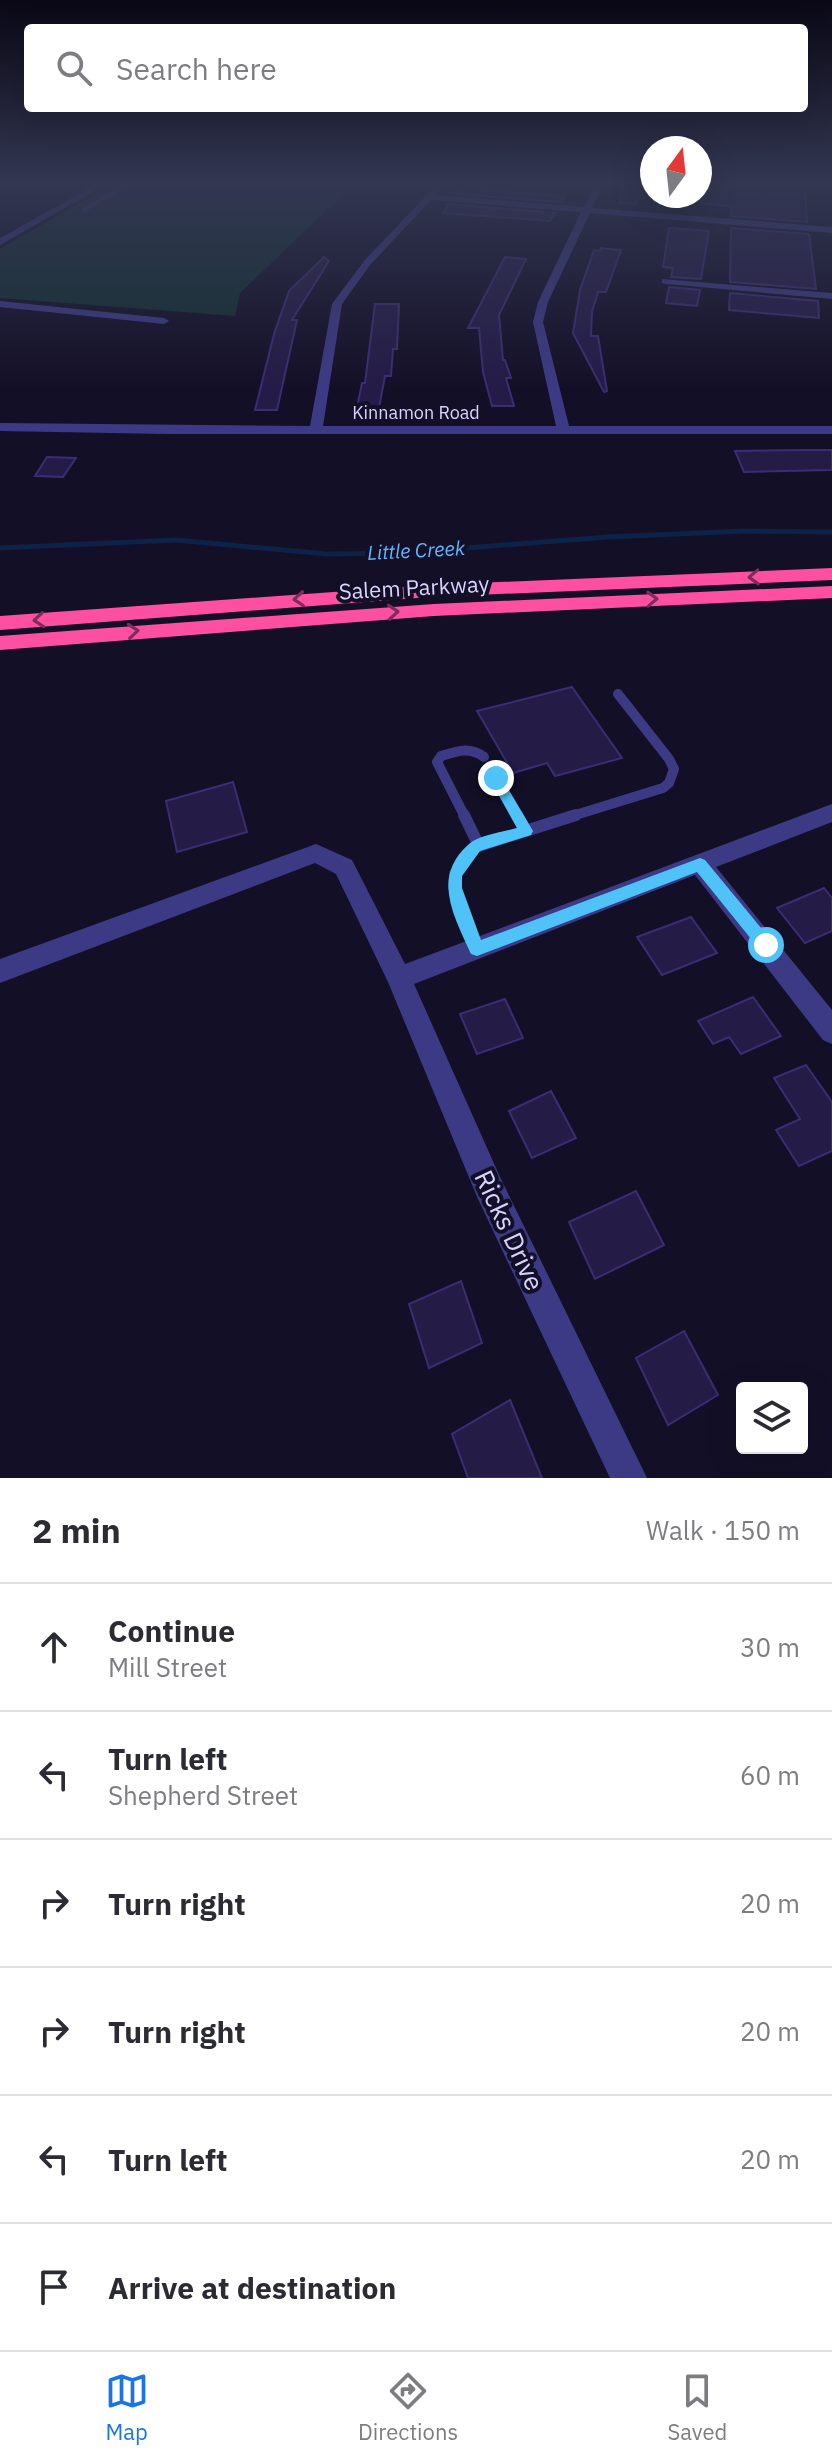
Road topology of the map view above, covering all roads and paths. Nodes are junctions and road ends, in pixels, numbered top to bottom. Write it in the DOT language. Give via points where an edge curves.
graph roads {
  1 [pos="378,251"];
  2 [pos="566,251"];
  3 [pos="666,281"];
  4 [pos="832,296"];
  5 [pos="0,304"];
  6 [pos="164,321"];
  7 [pos="0,427"];
  8 [pos="316,430"];
  9 [pos="563,430"];
  10 [pos="832,430"];
  11 [pos="832,574"];
  12 [pos="832,592"];
  13 [pos="0,623"];
  14 [pos="0,643"];
  15 [pos="618,694"];
  16 [pos="484,757"];
  17 [pos="496,778"];
  18 [pos="832,813"];
  19 [pos="526,831"];
  20 [pos="479,846"];
  21 [pos="700,864"];
  22 [pos="477,949"];
  23 [pos="0,971"];
  24 [pos="399,978"];
  25 [pos="832,1031"];
  26 [pos="629,1478"];
  1 -- 8 [label="street" via="337,304"];
  2 -- 9 [label="street" via="538,322"];
  3 -- 4 [label="street"];
  5 -- 6 [label="street"];
  7 -- 8 [label="street, Kinnamon Road"];
  8 -- 9 [label="street, Kinnamon Road"];
  9 -- 10 [label="street, Kinnamon Road"];
  11 -- 13 [label="highway, Salem Parkway, one-way" via="430,591"];
  14 -- 12 [label="highway, Salem Parkway, one-way" via="434,610"];
  15 -- 19 [label="lane" via="669,759 674,769 669,783"];
  16 -- 20 [label="lane" via="460,750 437,762"];
  17 -- 19 [label="lane"];
  18 -- 21 [label="street"];
  19 -- 20 [label="lane"];
  20 -- 22 [label="lane" via="455,874 454,888"];
  21 -- 22 [label="street"];
  21 -- 25 [label="street"];
  22 -- 24 [label="street"];
  23 -- 24 [label="street, Ricks Drive" via="316,853 344,867"];
  24 -- 26 [label="street, Ricks Drive" via="489,1188"];
}
